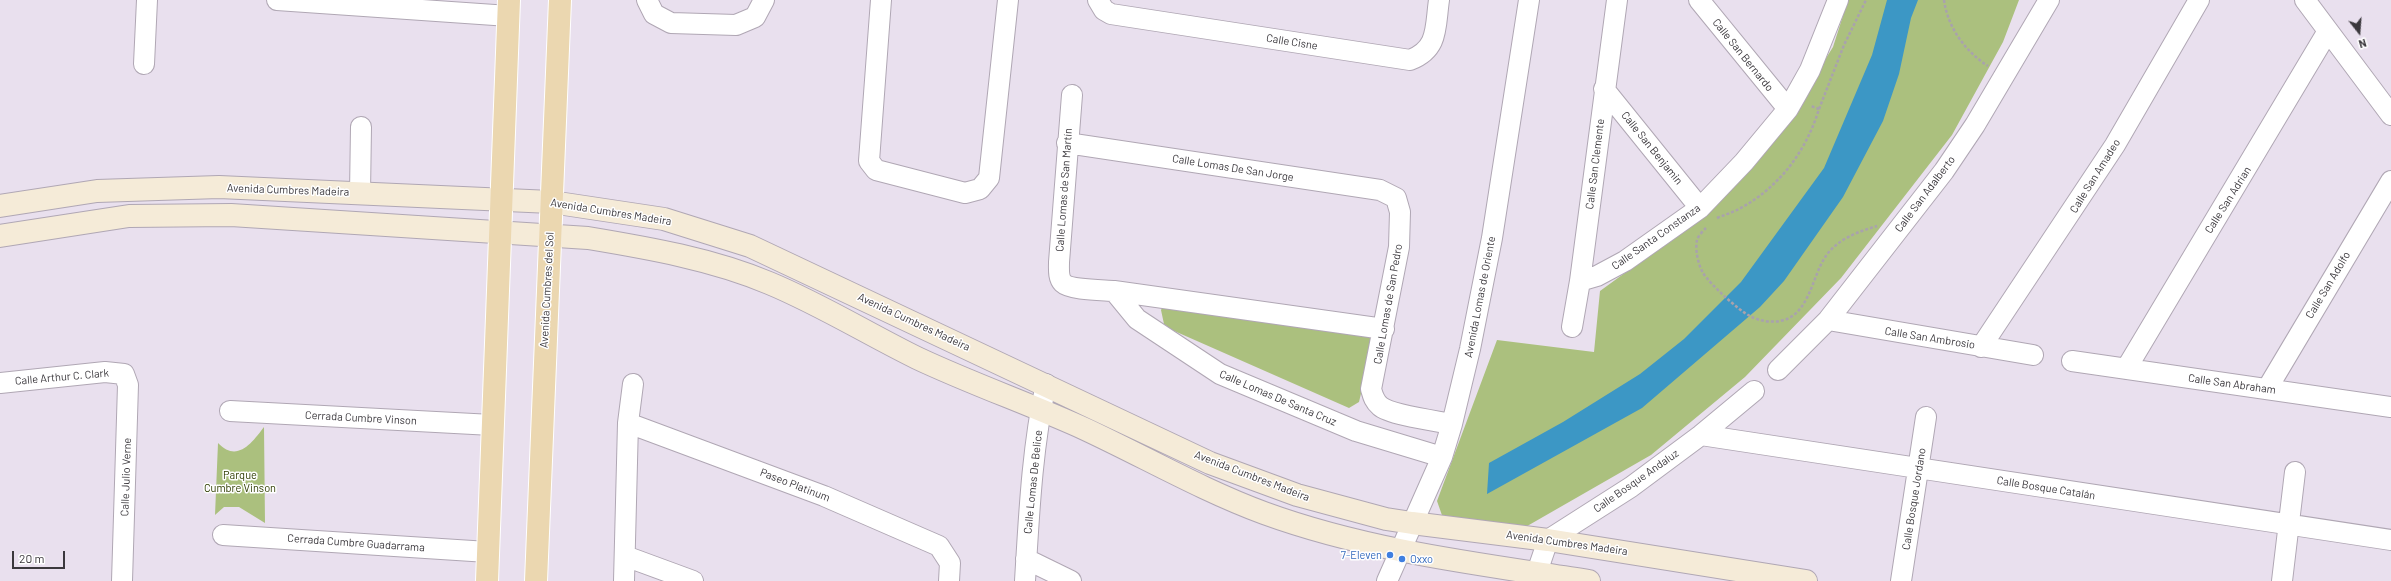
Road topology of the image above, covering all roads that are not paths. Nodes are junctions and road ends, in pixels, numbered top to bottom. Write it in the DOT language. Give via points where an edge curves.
graph roads {
  1 [pos="147,0"];
  2 [pos="276,0"];
  3 [pos="560,0"];
  4 [pos="647,0"];
  5 [pos="881,0"];
  6 [pos="1008,0"];
  7 [pos="1439,0"];
  8 [pos="1529,0"];
  9 [pos="1617,0"];
  10 [pos="1699,0"];
  11 [pos="1838,0"];
  12 [pos="2049,0"];
  13 [pos="2199,0"];
  14 [pos="2306,0"];
  15 [pos="1101,5"];
  16 [pos="509,8"];
  17 [pos="760,8"];
  18 [pos="2328,31"];
  19 [pos="144,64"];
  20 [pos="1604,89"];
  21 [pos="1072,95"];
  22 [pos="1792,102"];
  23 [pos="2391,115"];
  24 [pos="361,128"];
  25 [pos="1067,143"];
  26 [pos="2391,182"];
  27 [pos="219,187"];
  28 [pos="360,193"];
  29 [pos="1396,198"];
  30 [pos="502,199"];
  31 [pos="551,202"];
  32 [pos="0,206"];
  33 [pos="216,215"];
  34 [pos="1708,217"];
  35 [pos="500,234"];
  36 [pos="0,236"];
  37 [pos="550,236"];
  38 [pos="1580,281"];
  39 [pos="1114,291"];
  40 [pos="1828,320"];
  41 [pos="1572,328"];
  42 [pos="1384,329"];
  43 [pos="1981,347"];
  44 [pos="2033,355"];
  45 [pos="2072,361"];
  46 [pos="2126,369"];
  47 [pos="1778,370"];
  48 [pos="124,374"];
  49 [pos="0,383"];
  50 [pos="634,384"];
  51 [pos="1046,384"];
  52 [pos="2267,389"];
  53 [pos="1754,391"];
  54 [pos="2391,407"];
  55 [pos="1041,409"];
  56 [pos="230,411"];
  57 [pos="1926,417"];
  58 [pos="628,423"];
  59 [pos="1452,424"];
  60 [pos="492,425"];
  61 [pos="1701,435"];
  62 [pos="1442,457"];
  63 [pos="1919,468"];
  64 [pos="2295,472"];
  65 [pos="1412,523"];
  66 [pos="2289,525"];
  67 [pos="223,535"];
  68 [pos="1548,540"];
  69 [pos="2391,540"];
  70 [pos="1398,551"];
  71 [pos="488,552"];
  72 [pos="625,556"];
  73 [pos="1026,559"];
  74 [pos="949,572"];
  75 [pos="1535,577"];
  76 [pos="122,581"];
  77 [pos="487,581"];
  78 [pos="536,581"];
  79 [pos="624,581"];
  80 [pos="693,581"];
  81 [pos="1025,581"];
  82 [pos="1071,581"];
  83 [pos="1387,581"];
  84 [pos="1588,581"];
  85 [pos="1806,581"];
  86 [pos="1901,581"];
  87 [pos="2282,581"];
  1 -- 19 [label="street"];
  2 -- 16 [label="street"];
  3 -- 31 [label="main road, Avenida Cumbres del Sol"];
  4 -- 17 [label="street" via="654,14 671,23 736,25"];
  5 -- 6 [label="street" via="869,161 876,170 965,193 980,189 989,178"];
  7 -- 15 [label="street, Calle Cisne" via="1434,39 1422,55 1410,60 1111,14"];
  8 -- 59 [label="street, Avenida Lomas de Oriente" via="1492,238"];
  9 -- 20 [label="street, Calle San Clemente"];
  10 -- 22 [label="street, Calle San Bernardo"];
  11 -- 22 [label="street, Calle Santa Constanza" via="1810,70"];
  12 -- 40 [label="street, Calle San Adalberto" via="1975,125 1944,171"];
  13 -- 43 [label="street, Calle San Amadeo" via="2115,145"];
  14 -- 18 [label="street"];
  16 -- 30 [label="main road"];
  18 -- 23 [label="street"];
  18 -- 46 [label="street, Calle San Adrian"];
  20 -- 34 [label="street, Calle San Benjamin"];
  20 -- 38 [label="street, Calle San Clemente"];
  21 -- 25 [label="street, Calle Lomas de San Martín"];
  22 -- 34 [label="street, Calle Santa Constanza" via="1744,162"];
  24 -- 28 [label="street"];
  25 -- 29 [label="street, Calle Lomas De San Jorge" via="1380,190"];
  25 -- 39 [label="street, Calle Lomas de San Martín" via="1059,275 1064,284 1070,287"];
  26 -- 52 [label="street, Calle San Adolfo"];
  27 -- 28 [label="street, Avenida Cumbres Madeira"];
  27 -- 32 [label="street, Avenida Cumbres Madeira" via="97,191"];
  27 -- 33 [label="street"];
  28 -- 30 [label="street, Avenida Cumbres Madeira"];
  29 -- 42 [label="street, Calle Lomas de San Pedro" via="1400,212 1399,247"];
  30 -- 31 [label="street, Avenida Cumbres Madeira"];
  30 -- 35 [label="main road"];
  31 -- 37 [label="main road, Avenida Cumbres del Sol"];
  31 -- 51 [label="street, Avenida Cumbres Madeira" via="664,219 750,246"];
  33 -- 35 [label="street"];
  33 -- 36 [label="street" via="129,216"];
  34 -- 38 [label="street, Calle Santa Constanza" via="1625,262 1597,276"];
  35 -- 37 [label="street"];
  35 -- 60 [label="main road"];
  37 -- 55 [label="street" via="588,238 639,246 768,282 919,359"];
  37 -- 78 [label="main road, Avenida Cumbres del Sol"];
  38 -- 41 [label="street, Calle San Clemente"];
  39 -- 42 [label="street"];
  39 -- 62 [label="street, Calle Lomas De Santa Cruz" via="1137,319 1220,374 1356,431"];
  40 -- 43 [label="street, Calle San Ambrosio"];
  40 -- 47 [label="street, Calle San Adalberto"];
  42 -- 59 [label="street, Calle Lomas de San Pedro" via="1372,389 1374,399 1381,407 1414,417"];
  43 -- 44 [label="street, Calle San Ambrosio"];
  45 -- 46 [label="street, Calle San Abraham"];
  46 -- 52 [label="street, Calle San Abraham"];
  48 -- 49 [label="street, Calle Arthur C. Clark" via="105,372"];
  48 -- 76 [label="street, Calle Julio Verne" via="128,385"];
  50 -- 58 [label="street"];
  51 -- 55 [label="street, Calle Lomas De Belice"];
  51 -- 65 [label="street, Avenida Cumbres Madeira" via="1210,463 1297,495 1386,519"];
  52 -- 54 [label="street, Calle San Abraham"];
  53 -- 61 [label="street, Calle Bosque Andaluz"];
  55 -- 70 [label="street" via="1119,445 1191,483 1328,534"];
  55 -- 73 [label="street, Calle Lomas De Belice"];
  56 -- 60 [label="street, Cerrada Cumbre Vinson"];
  57 -- 63 [label="street, Calle Bosque Jordano"];
  58 -- 72 [label="street"];
  58 -- 74 [label="street, Paseo Platinum" via="824,496 939,546"];
  59 -- 62 [label="street, Avenida Lomas de Oriente"];
  60 -- 71 [label="main road"];
  61 -- 63 [label="street, Calle Bosque Catalán"];
  61 -- 68 [label="street, Calle Bosque Andaluz" via="1631,486"];
  62 -- 65 [label="street, Avenida Lomas de Oriente"];
  63 -- 66 [label="street, Calle Bosque Catalán"];
  63 -- 86 [label="street, Calle Bosque Jordano"];
  64 -- 66 [label="street"];
  65 -- 68 [label="street, Avenida Cumbres Madeira"];
  65 -- 70 [label="street, Avenida Lomas de Oriente"];
  66 -- 69 [label="street, Calle Bosque Catalán"];
  66 -- 87 [label="street"];
  67 -- 71 [label="street, Cerrada Cumbre Guadarrama"];
  68 -- 75 [label="street"];
  68 -- 85 [label="street, Avenida Cumbres Madeira"];
  70 -- 75 [label="street"];
  70 -- 83 [label="street, Avenida Lomas de Oriente"];
  71 -- 77 [label="main road"];
  72 -- 79 [label="street"];
  72 -- 80 [label="street"];
  73 -- 81 [label="street, Calle Lomas De Belice"];
  73 -- 82 [label="street"];
  75 -- 84 [label="street"];
}
